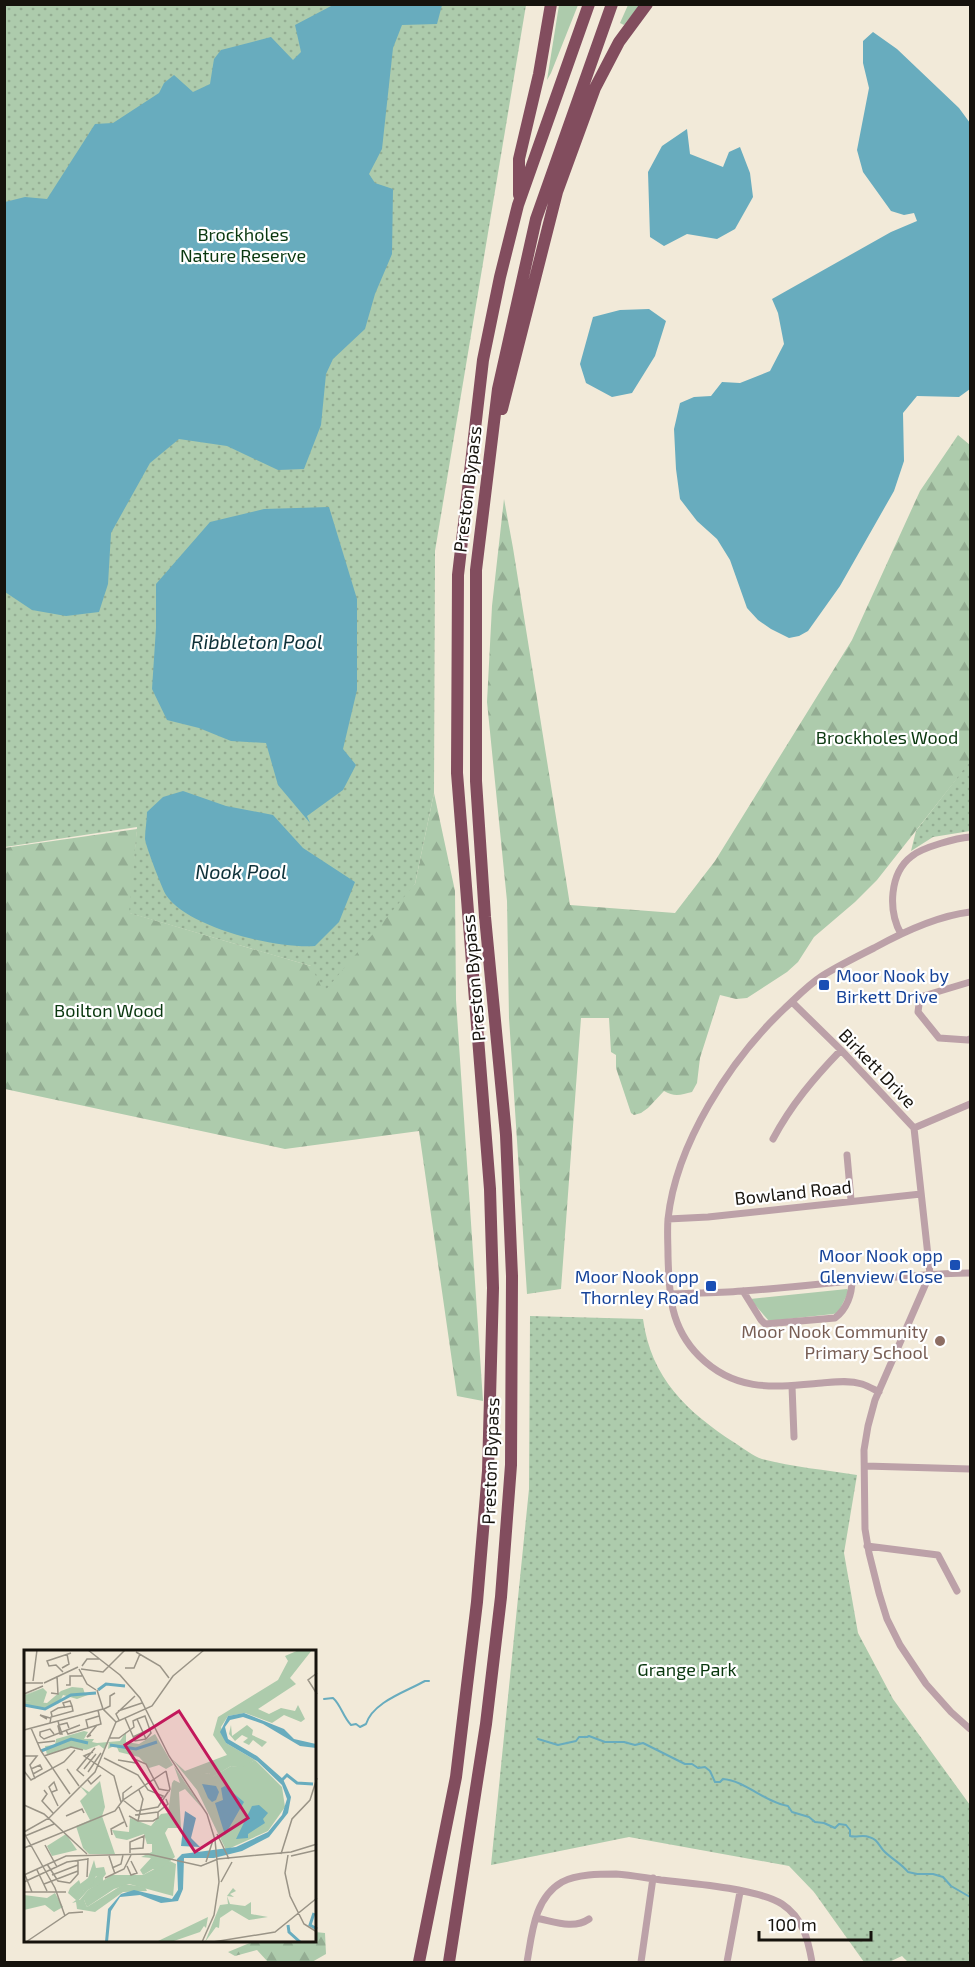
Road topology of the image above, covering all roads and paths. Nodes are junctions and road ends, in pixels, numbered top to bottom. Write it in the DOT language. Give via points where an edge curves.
graph roads {
  1 [pos="552,4"];
  2 [pos="589,4"];
  3 [pos="612,4"];
  4 [pos="647,4"];
  5 [pos="518,205"];
  6 [pos="490,452"];
  7 [pos="970,837"];
  8 [pos="970,912"];
  9 [pos="901,934"];
  10 [pos="970,982"];
  11 [pos="792,1002"];
  12 [pos="969,1040"];
  13 [pos="841,1050"];
  14 [pos="970,1050"];
  15 [pos="970,1104"];
  16 [pos="914,1128"];
  17 [pos="773,1139"];
  18 [pos="847,1155"];
  19 [pos="921,1194"];
  20 [pos="851,1200"];
  21 [pos="668,1219"];
  22 [pos="970,1273"];
  23 [pos="930,1274"];
  24 [pos="852,1280"];
  25 [pos="743,1291"];
  26 [pos="669,1294"];
  27 [pos="792,1386"];
  28 [pos="879,1392"];
  29 [pos="794,1437"];
  30 [pos="865,1466"];
  31 [pos="970,1469"];
  32 [pos="867,1546"];
  33 [pos="957,1591"];
  34 [pos="970,1729"];
  35 [pos="653,1878"];
  36 [pos="740,1892"];
  37 [pos="536,1918"];
  38 [pos="588,1919"];
  39 [pos="419,1962"];
  40 [pos="448,1962"];
  41 [pos="527,1962"];
  42 [pos="641,1962"];
  43 [pos="727,1962"];
  44 [pos="812,1962"];
  1 -- 5 [label="highway" via="519,159"];
  2 -- 5 [label="highway, Preston Bypass"];
  3 -- 6 [label="highway, Preston Bypass" via="536,219 498,389"];
  4 -- 6 [label="highway" via="619,42 595,88 557,192"];
  5 -- 39 [label="highway, Preston Bypass" via="483,360 458,575 458,773 490,1190 493,1288 488,1471 456,1777"];
  6 -- 40 [label="highway, Preston Bypass" via="476,570 476,780 506,1135 512,1276 511,1466 486,1724"];
  7 -- 9 [label="street" via="912,855 899,871 893,899 894,922"];
  8 -- 9 [label="street"];
  9 -- 11 [label="street" via="820,977"];
  10 -- 12 [label="street" via="920,997 918,1012 939,1038"];
  11 -- 13 [label="street, Birkett Drive"];
  11 -- 21 [label="street" via="741,1056 710,1105 687,1149"];
  12 -- 14 [label="street"];
  13 -- 16 [label="street, Birkett Drive"];
  13 -- 17 [label="street" via="804,1091"];
  15 -- 16 [label="street"];
  16 -- 19 [label="street, Birkett Drive"];
  18 -- 20 [label="street"];
  19 -- 20 [label="street, Bowland Road"];
  19 -- 23 [label="street, Birkett Drive"];
  20 -- 21 [label="street, Bowland Road"];
  21 -- 26 [label="street"];
  22 -- 23 [label="street"];
  23 -- 24 [label="street"];
  23 -- 28 [label="street"];
  24 -- 25 [label="street"];
  24 -- 25 [label="street" via="852,1293 835,1318 765,1324"];
  25 -- 26 [label="street"];
  26 -- 27 [label="street" via="679,1330 712,1368 743,1383"];
  27 -- 28 [label="street" via="847,1381"];
  27 -- 29 [label="street"];
  28 -- 30 [label="street" via="868,1426"];
  30 -- 31 [label="street"];
  30 -- 32 [label="street"];
  32 -- 33 [label="street" via="938,1555"];
  32 -- 34 [label="street" via="883,1606 900,1645 926,1684"];
  35 -- 36 [label="street"];
  35 -- 37 [label="street" via="616,1874 580,1876 562,1882 546,1896"];
  35 -- 42 [label="street"];
  36 -- 43 [label="street"];
  36 -- 44 [label="street" via="759,1894 781,1904 798,1918"];
  37 -- 38 [label="street" via="572,1925"];
  37 -- 41 [label="street"];
}
